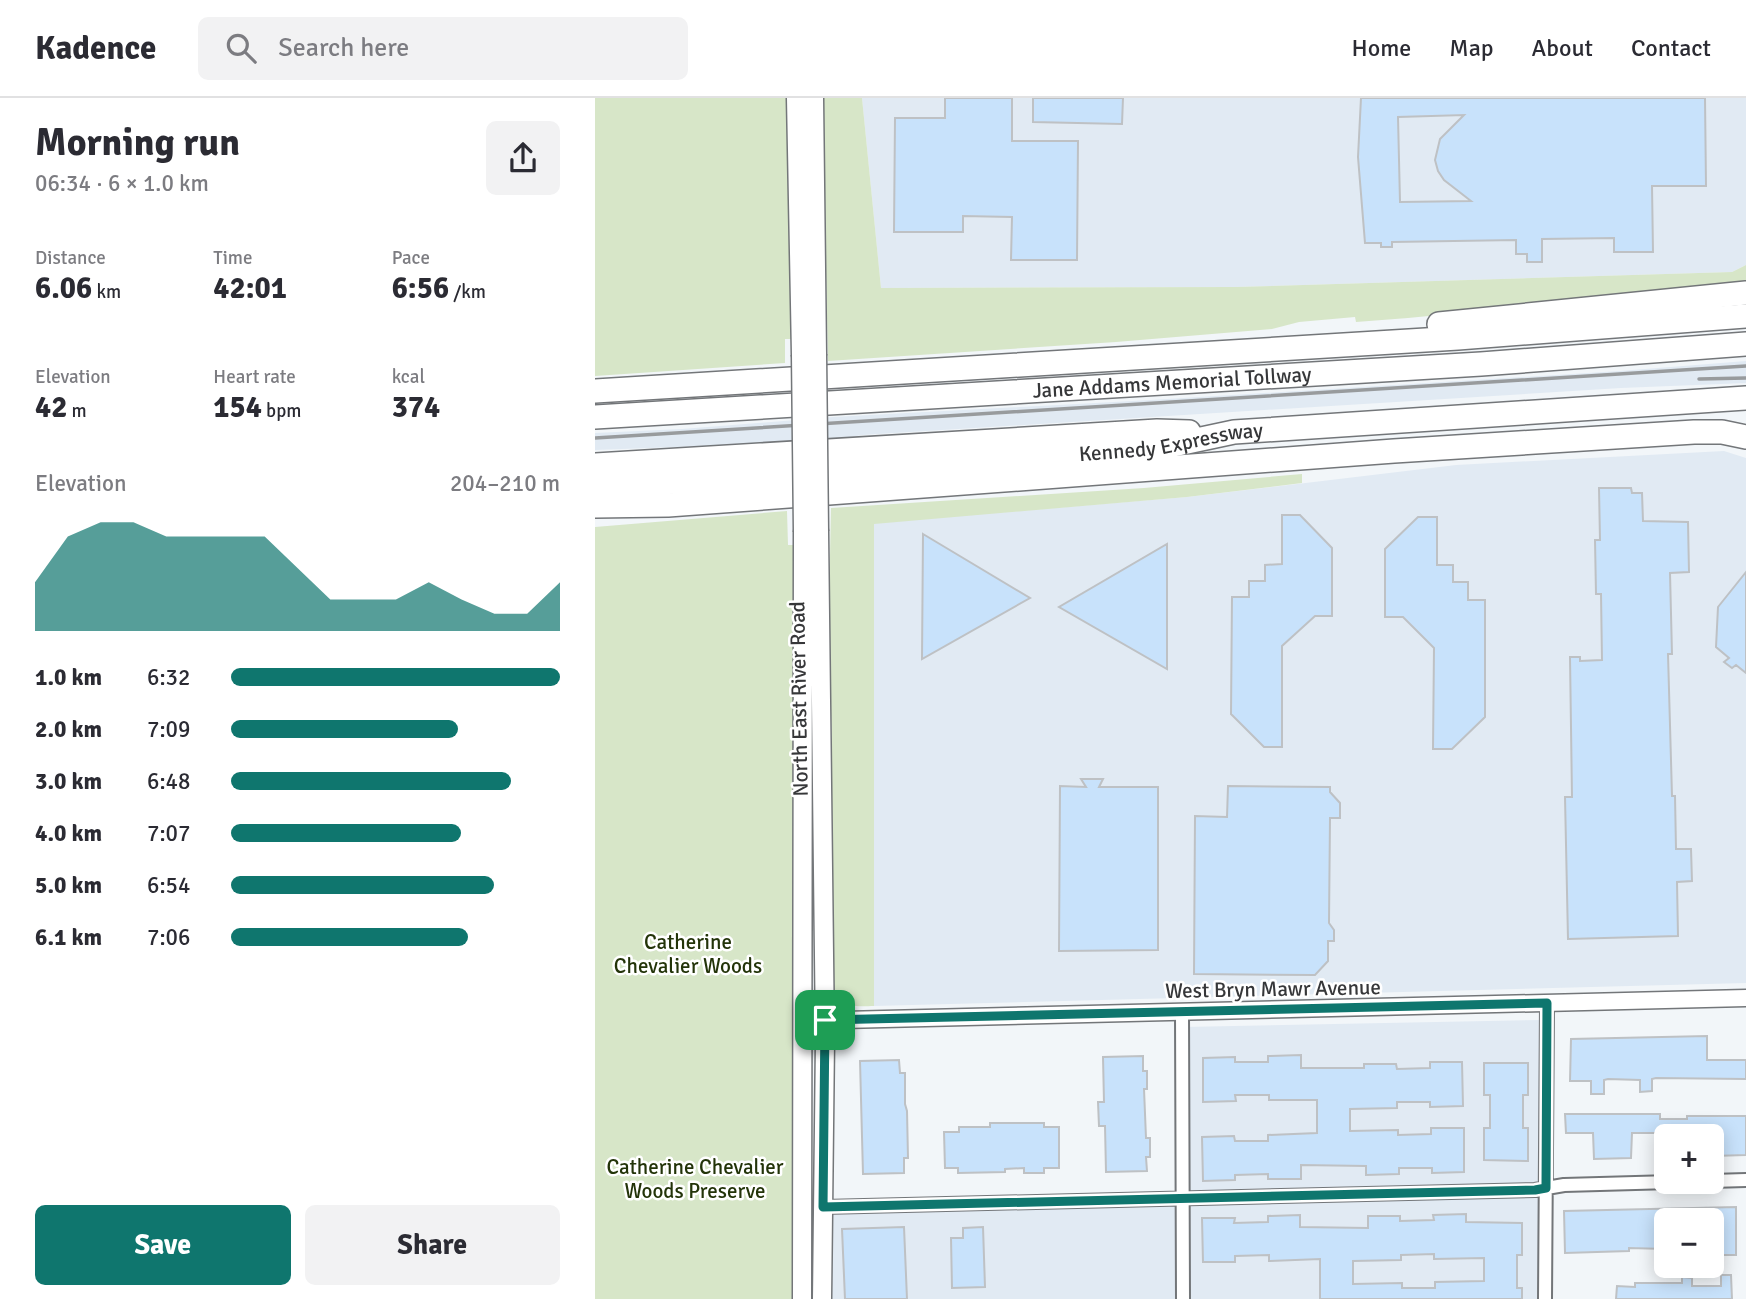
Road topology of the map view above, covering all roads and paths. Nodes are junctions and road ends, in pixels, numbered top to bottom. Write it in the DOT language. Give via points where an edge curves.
graph roads {
  1 [pos="796,98"];
  2 [pos="814,98"];
  3 [pos="1746,293"];
  4 [pos="1746,316"];
  5 [pos="1746,344"];
  6 [pos="1239,351"];
  7 [pos="809,354"];
  8 [pos="595,391"];
  9 [pos="1746,398"];
  10 [pos="595,417"];
  11 [pos="1234,432"];
  12 [pos="1746,437"];
  13 [pos="595,465"];
  14 [pos="595,487"];
  15 [pos="668,505"];
  16 [pos="595,506"];
  17 [pos="595,514"];
  18 [pos="811,532"];
  19 [pos="1746,998"];
  20 [pos="1547,1003"];
  21 [pos="1182,1012"];
  22 [pos="825,1020"];
  23 [pos="802,1021"];
  24 [pos="1746,1180"];
  25 [pos="1724,1181"];
  26 [pos="1654,1183"];
  27 [pos="1546,1188"];
  28 [pos="1183,1198"];
  29 [pos="823,1207"];
  30 [pos="802,1299"];
  31 [pos="822,1299"];
  32 [pos="1183,1299"];
  33 [pos="1545,1299"];
  1 -- 7 [label="main road, North East River Road"];
  2 -- 7 [label="main road, North East River Road"];
  3 -- 6 [label="highway" via="1381,330"];
  4 -- 6 [label="highway"];
  5 -- 10 [label="highway, Jane Addams Memorial Tollway"];
  6 -- 8 [label="highway"];
  7 -- 18 [label="main road, North East River Road, bridge"];
  9 -- 11 [label="highway, Kennedy Expressway"];
  11 -- 13 [label="highway" via="1143,432"];
  11 -- 14 [label="highway, Kennedy Expressway" via="1159,448"];
  12 -- 15 [label="highway" via="1694,432 1551,441"];
  15 -- 16 [label="highway"];
  15 -- 17 [label="highway"];
  18 -- 22 [label="main road, North East River Road"];
  18 -- 23 [label="main road, North East River Road"];
  19 -- 20 [label="street, West Bryn Mawr Avenue"];
  20 -- 21 [label="street, West Bryn Mawr Avenue"];
  20 -- 27 [label="street"];
  21 -- 22 [label="street, West Bryn Mawr Avenue"];
  21 -- 28 [label="street"];
  22 -- 23 [label="street, West Bryn Mawr Avenue"];
  22 -- 29 [label="main road, North East River Road"];
  23 -- 30 [label="main road, North East River Road"];
  24 -- 25 [label="street"];
  26 -- 27 [label="street"];
  27 -- 28 [label="street"];
  27 -- 33 [label="street"];
  28 -- 29 [label="street"];
  28 -- 32 [label="street"];
  29 -- 31 [label="main road, North East River Road"];
}
